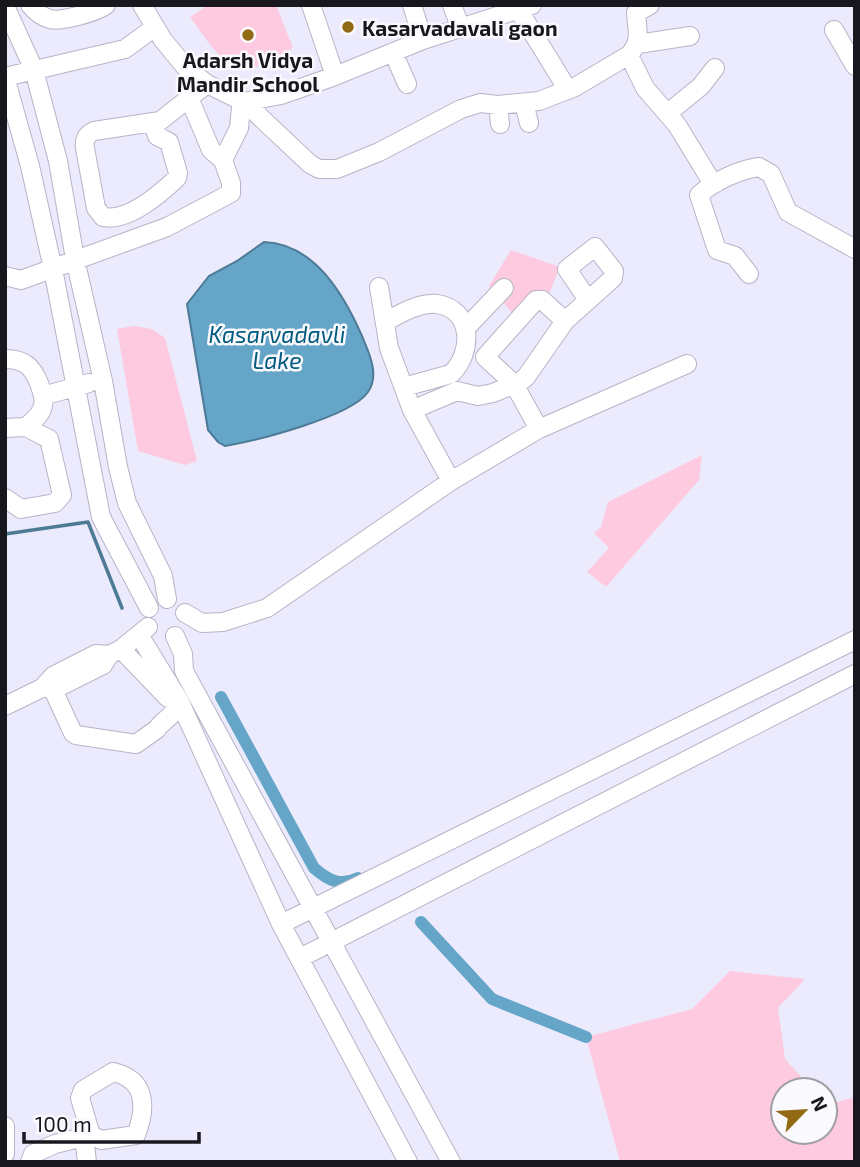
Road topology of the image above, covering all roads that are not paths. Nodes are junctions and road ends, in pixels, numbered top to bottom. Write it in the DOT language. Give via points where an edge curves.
graph roads {
  1 [pos="18,5"];
  2 [pos="30,5"];
  3 [pos="106,5"];
  4 [pos="311,5"];
  5 [pos="412,5"];
  6 [pos="452,5"];
  7 [pos="650,5"];
  8 [pos="143,6"];
  9 [pos="6,7"];
  10 [pos="525,7"];
  11 [pos="155,27"];
  12 [pos="461,29"];
  13 [pos="834,30"];
  14 [pos="690,36"];
  15 [pos="423,40"];
  16 [pos="633,49"];
  17 [pos="393,52"];
  18 [pos="855,66"];
  19 [pos="715,68"];
  20 [pos="34,70"];
  21 [pos="335,76"];
  22 [pos="5,77"];
  23 [pos="207,84"];
  24 [pos="407,84"];
  25 [pos="568,90"];
  26 [pos="190,100"];
  27 [pos="244,102"];
  28 [pos="524,103"];
  29 [pos="498,105"];
  30 [pos="668,113"];
  31 [pos="153,122"];
  32 [pos="529,123"];
  33 [pos="500,124"];
  34 [pos="85,148"];
  35 [pos="57,157"];
  36 [pos="223,160"];
  37 [pos="30,166"];
  38 [pos="716,183"];
  39 [pos="94,197"];
  40 [pos="64,201"];
  41 [pos="855,249"];
  42 [pos="75,259"];
  43 [pos="53,268"];
  44 [pos="748,274"];
  45 [pos="5,276"];
  46 [pos="379,287"];
  47 [pos="504,288"];
  48 [pos="588,300"];
  49 [pos="565,321"];
  50 [pos="385,322"];
  51 [pos="465,329"];
  52 [pos="5,359"];
  53 [pos="687,364"];
  54 [pos="103,381"];
  55 [pos="514,384"];
  56 [pos="77,386"];
  57 [pos="404,387"];
  58 [pos="43,396"];
  59 [pos="412,410"];
  60 [pos="539,429"];
  61 [pos="13,431"];
  62 [pos="451,481"];
  63 [pos="5,498"];
  64 [pos="167,599"];
  65 [pos="149,608"];
  66 [pos="185,613"];
  67 [pos="143,631"];
  68 [pos="175,636"];
  69 [pos="855,640"];
  70 [pos="115,652"];
  71 [pos="831,652"];
  72 [pos="184,671"];
  73 [pos="165,677"];
  74 [pos="850,677"];
  75 [pos="48,686"];
  76 [pos="180,703"];
  77 [pos="5,706"];
  78 [pos="312,909"];
  79 [pos="281,924"];
  80 [pos="331,943"];
  81 [pos="300,958"];
  82 [pos="5,1126"];
  83 [pos="5,1154"];
  84 [pos="30,1162"];
  85 [pos="87,1162"];
  86 [pos="408,1162"];
  87 [pos="451,1162"];
  1 -- 9 [label="street"];
  2 -- 3 [label="street" via="56,19 99,11"];
  4 -- 21 [label="street"];
  5 -- 15 [label="street"];
  6 -- 12 [label="street"];
  7 -- 16 [label="street" via="636,13"];
  8 -- 11 [label="street"];
  9 -- 20 [label="street"];
  10 -- 12 [label="street"];
  10 -- 25 [label="street"];
  11 -- 20 [label="street" via="125,49"];
  11 -- 23 [label="street" via="186,68"];
  12 -- 15 [label="street"];
  13 -- 18 [label="street"];
  14 -- 16 [label="street"];
  15 -- 17 [label="street"];
  16 -- 25 [label="street"];
  16 -- 30 [label="street" via="645,88"];
  17 -- 21 [label="street"];
  17 -- 24 [label="street"];
  19 -- 30 [label="street"];
  20 -- 22 [label="street"];
  20 -- 35 [label="street"];
  21 -- 27 [label="street"];
  22 -- 37 [label="street"];
  23 -- 26 [label="street"];
  23 -- 27 [label="street"];
  25 -- 28 [label="street"];
  26 -- 31 [label="street"];
  26 -- 36 [label="street" via="211,150"];
  27 -- 29 [label="street" via="319,169 337,169 379,152 461,109 480,103"];
  27 -- 36 [label="street" via="239,128"];
  28 -- 29 [label="street"];
  28 -- 32 [label="street"];
  29 -- 33 [label="street"];
  30 -- 38 [label="street"];
  31 -- 34 [label="street" via="94,131 88,134"];
  31 -- 39 [label="street" via="157,136 169,142 177,178 148,202 109,218 99,213"];
  34 -- 35 [label="street"];
  34 -- 39 [label="street"];
  35 -- 37 [label="street"];
  35 -- 40 [label="street"];
  36 -- 42 [label="street" via="231,183 227,197 167,227"];
  37 -- 43 [label="street"];
  38 -- 41 [label="street" via="752,168 766,169 788,212"];
  38 -- 44 [label="street" via="699,195 715,246 738,259"];
  39 -- 40 [label="street"];
  40 -- 42 [label="street"];
  42 -- 43 [label="street"];
  42 -- 54 [label="street"];
  43 -- 45 [label="street" via="21,280"];
  43 -- 56 [label="street"];
  46 -- 50 [label="street"];
  47 -- 51 [label="street"];
  48 -- 49 [label="street"];
  49 -- 55 [label="street" via="526,377"];
  49 -- 55 [label="street" via="542,300 536,300 487,354 487,361"];
  50 -- 51 [label="street" via="406,310 436,304 461,318"];
  50 -- 57 [label="street"];
  51 -- 57 [label="street" via="467,348 451,374"];
  52 -- 58 [label="street" via="24,361 34,370"];
  53 -- 60 [label="street"];
  54 -- 56 [label="street"];
  54 -- 64 [label="street" via="127,503 163,576"];
  55 -- 59 [label="street" via="478,396 457,391"];
  55 -- 60 [label="street"];
  56 -- 58 [label="street"];
  56 -- 65 [label="street" via="101,517"];
  57 -- 59 [label="street"];
  58 -- 61 [label="street" via="44,407 38,416"];
  59 -- 62 [label="street"];
  60 -- 62 [label="street"];
  61 -- 63 [label="street" via="49,439 62,495 55,503 22,509"];
  62 -- 66 [label="street" via="267,608 223,622 202,623"];
  64 -- 65 [label="street"];
  64 -- 66 [label="street" via="177,602"];
  65 -- 67 [label="street"];
  66 -- 68 [label="street" via="184,626"];
  67 -- 68 [label="street" via="163,638"];
  67 -- 70 [label="street"];
  67 -- 73 [label="street"];
  68 -- 72 [label="street"];
  69 -- 71 [label="street"];
  70 -- 75 [label="street" via="96,654 53,676"];
  70 -- 76 [label="street" via="168,699"];
  71 -- 74 [label="street"];
  71 -- 78 [label="street"];
  72 -- 73 [label="street"];
  72 -- 78 [label="street"];
  73 -- 76 [label="street"];
  74 -- 80 [label="street"];
  75 -- 76 [label="street" via="73,733 136,744"];
  75 -- 77 [label="street"];
  76 -- 79 [label="street"];
  78 -- 79 [label="street"];
  78 -- 80 [label="street"];
  79 -- 81 [label="street"];
  80 -- 81 [label="street"];
  80 -- 87 [label="street"];
  81 -- 86 [label="street"];
  82 -- 83 [label="street"];
  84 -- 85 [label="street" via="33,1154 87,1136"];
}
